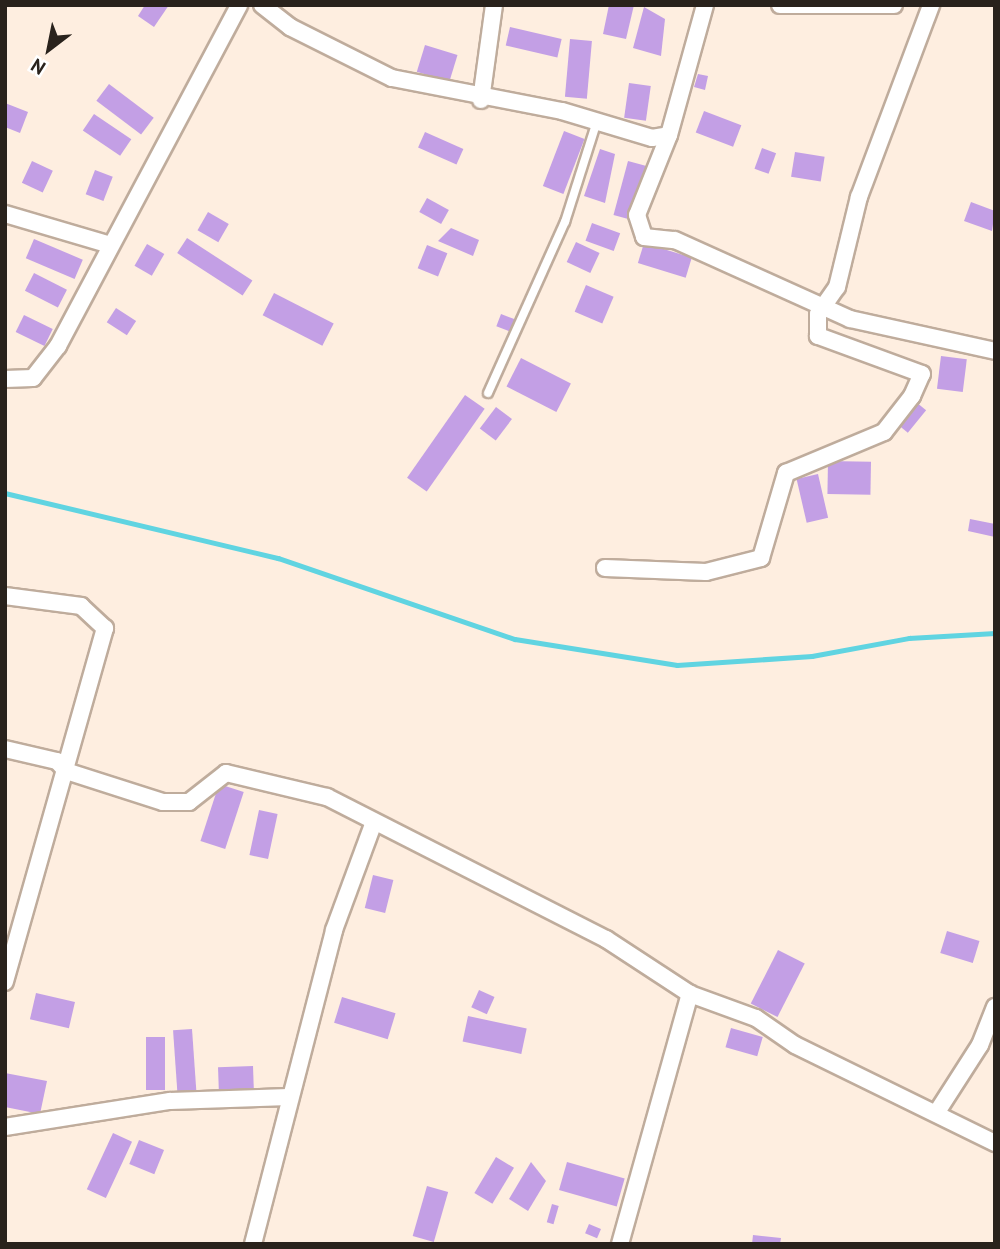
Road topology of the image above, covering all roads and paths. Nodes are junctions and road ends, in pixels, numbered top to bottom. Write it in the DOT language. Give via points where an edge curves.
graph roads {
  1 [pos="239,5"];
  2 [pos="262,5"];
  3 [pos="494,5"];
  4 [pos="705,5"];
  5 [pos="780,5"];
  6 [pos="894,5"];
  7 [pos="930,5"];
  8 [pos="481,100"];
  9 [pos="597,121"];
  10 [pos="669,135"];
  11 [pos="5,214"];
  12 [pos="110,245"];
  13 [pos="829,305"];
  14 [pos="995,351"];
  15 [pos="5,379"];
  16 [pos="488,393"];
  17 [pos="605,568"];
  18 [pos="5,596"];
  19 [pos="5,749"];
  20 [pos="66,771"];
  21 [pos="374,822"];
  22 [pos="5,982"];
  23 [pos="690,994"];
  24 [pos="995,1007"];
  25 [pos="289,1097"];
  26 [pos="937,1111"];
  27 [pos="5,1127"];
  28 [pos="995,1143"];
  29 [pos="253,1244"];
  30 [pos="620,1244"];
  1 -- 12 [label="street"];
  2 -- 8 [label="street" via="290,27 381,74"];
  3 -- 8 [label="street"];
  4 -- 10 [label="street"];
  5 -- 6 [label="street"];
  7 -- 13 [label="street" via="859,197"];
  8 -- 9 [label="street"];
  9 -- 10 [label="street" via="652,138"];
  9 -- 16 [label="lane" via="565,222"];
  10 -- 13 [label="street" via="638,215 644,237 675,240 760,282"];
  11 -- 12 [label="street"];
  12 -- 15 [label="street" via="41,372 24,380"];
  13 -- 14 [label="street" via="871,325"];
  13 -- 17 [label="street" via="818,314 818,336 922,374 884,432 786,473 761,558 706,572"];
  18 -- 20 [label="street" via="81,606 105,628"];
  19 -- 20 [label="street" via="57,761"];
  20 -- 21 [label="street" via="183,804 217,775 245,775 327,797"];
  20 -- 22 [label="street"];
  21 -- 23 [label="street" via="606,939"];
  21 -- 25 [label="street" via="334,930"];
  23 -- 26 [label="street" via="756,1018 795,1045"];
  23 -- 30 [label="street"];
  24 -- 26 [label="street" via="980,1045"];
  25 -- 27 [label="street" via="170,1101"];
  25 -- 29 [label="street"];
  26 -- 28 [label="street"];
}
